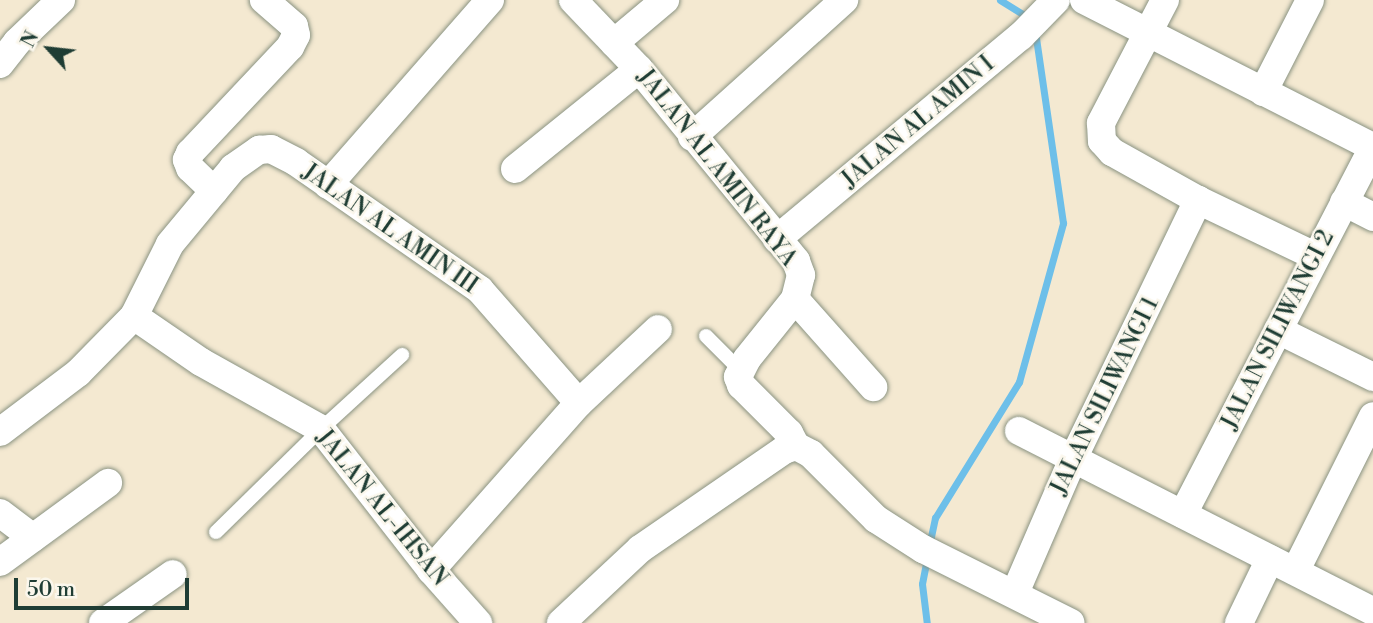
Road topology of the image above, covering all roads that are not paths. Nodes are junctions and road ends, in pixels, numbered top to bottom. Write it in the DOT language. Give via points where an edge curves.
graph roads {
  1 [pos="264,0"];
  2 [pos="490,0"];
  3 [pos="573,0"];
  4 [pos="665,0"];
  5 [pos="844,0"];
  6 [pos="1084,0"];
  7 [pos="1165,0"];
  8 [pos="1310,0"];
  9 [pos="1052,4"];
  10 [pos="45,5"];
  11 [pos="1149,33"];
  12 [pos="614,43"];
  13 [pos="0,64"];
  14 [pos="639,69"];
  15 [pos="1263,92"];
  16 [pos="692,137"];
  17 [pos="1373,147"];
  18 [pos="515,169"];
  19 [pos="328,185"];
  20 [pos="214,191"];
  21 [pos="1198,200"];
  22 [pos="1344,202"];
  23 [pos="1373,217"];
  24 [pos="777,239"];
  25 [pos="1315,256"];
  26 [pos="795,299"];
  27 [pos="134,317"];
  28 [pos="658,329"];
  29 [pos="1278,330"];
  30 [pos="706,336"];
  31 [pos="402,355"];
  32 [pos="740,370"];
  33 [pos="1373,377"];
  34 [pos="873,387"];
  35 [pos="579,403"];
  36 [pos="1373,416"];
  37 [pos="321,429"];
  38 [pos="1019,431"];
  39 [pos="0,432"];
  40 [pos="796,446"];
  41 [pos="1073,459"];
  42 [pos="108,484"];
  43 [pos="0,513"];
  44 [pos="1183,514"];
  45 [pos="216,532"];
  46 [pos="33,538"];
  47 [pos="1270,559"];
  48 [pos="0,562"];
  49 [pos="431,570"];
  50 [pos="1296,570"];
  51 [pos="173,574"];
  52 [pos="1014,593"];
  53 [pos="1373,611"];
  54 [pos="103,623"];
  55 [pos="478,623"];
  56 [pos="561,623"];
  57 [pos="1071,623"];
  58 [pos="1239,623"];
  1 -- 20 [label="street" via="294,26 296,35 187,160 190,169"];
  2 -- 19 [label="street"];
  3 -- 12 [label="street, JALAN AL AMIN RAYA"];
  4 -- 12 [label="street"];
  5 -- 16 [label="street"];
  6 -- 11 [label="street"];
  7 -- 11 [label="street"];
  8 -- 15 [label="street"];
  9 -- 24 [label="street, JALAN AL AMIN I" via="1021,36"];
  10 -- 13 [label="street"];
  11 -- 15 [label="street"];
  11 -- 21 [label="street" via="1101,123 1102,141 1112,152"];
  12 -- 14 [label="street, JALAN AL AMIN RAYA"];
  14 -- 16 [label="street, JALAN AL AMIN RAYA"];
  14 -- 18 [label="street"];
  15 -- 17 [label="street"];
  16 -- 24 [label="street, JALAN AL AMIN RAYA"];
  17 -- 22 [label="street, JALAN SILIWANGI 2"];
  19 -- 20 [label="street, JALAN AL AMIN III" via="271,149 259,150 233,168"];
  19 -- 35 [label="street, JALAN AL AMIN III" via="480,290"];
  20 -- 27 [label="street, JALAN AL AMIN III" via="170,244"];
  21 -- 25 [label="street"];
  21 -- 41 [label="street, JALAN SILIWANGI 1"];
  22 -- 23 [label="street"];
  22 -- 25 [label="street, JALAN SILIWANGI 2"];
  24 -- 26 [label="street, JALAN AL AMIN RAYA" via="796,261 801,275"];
  25 -- 29 [label="street, JALAN SILIWANGI 2"];
  26 -- 32 [label="street, JALAN AL AMIN RAYA"];
  26 -- 34 [label="street"];
  27 -- 37 [label="street, JALAN AL-IHSAN" via="201,362"];
  27 -- 39 [label="street, JALAN AL AMIN III" via="78,373"];
  28 -- 35 [label="street"];
  29 -- 33 [label="street"];
  29 -- 44 [label="street, JALAN SILIWANGI 2"];
  30 -- 32 [label="lane"];
  31 -- 37 [label="lane"];
  32 -- 40 [label="street" via="741,385 789,433"];
  35 -- 49 [label="street"];
  36 -- 50 [label="street"];
  37 -- 45 [label="lane"];
  37 -- 49 [label="street, JALAN AL-IHSAN"];
  38 -- 41 [label="street"];
  40 -- 52 [label="street" via="811,454 876,519 923,549"];
  40 -- 56 [label="street" via="640,549"];
  41 -- 44 [label="street"];
  41 -- 52 [label="street, JALAN SILIWANGI 1"];
  42 -- 46 [label="street"];
  43 -- 46 [label="street"];
  44 -- 47 [label="street"];
  46 -- 48 [label="street"];
  47 -- 50 [label="street"];
  47 -- 58 [label="street"];
  49 -- 55 [label="street, JALAN AL-IHSAN"];
  50 -- 53 [label="street"];
  51 -- 54 [label="street"];
  52 -- 57 [label="street"];
}
